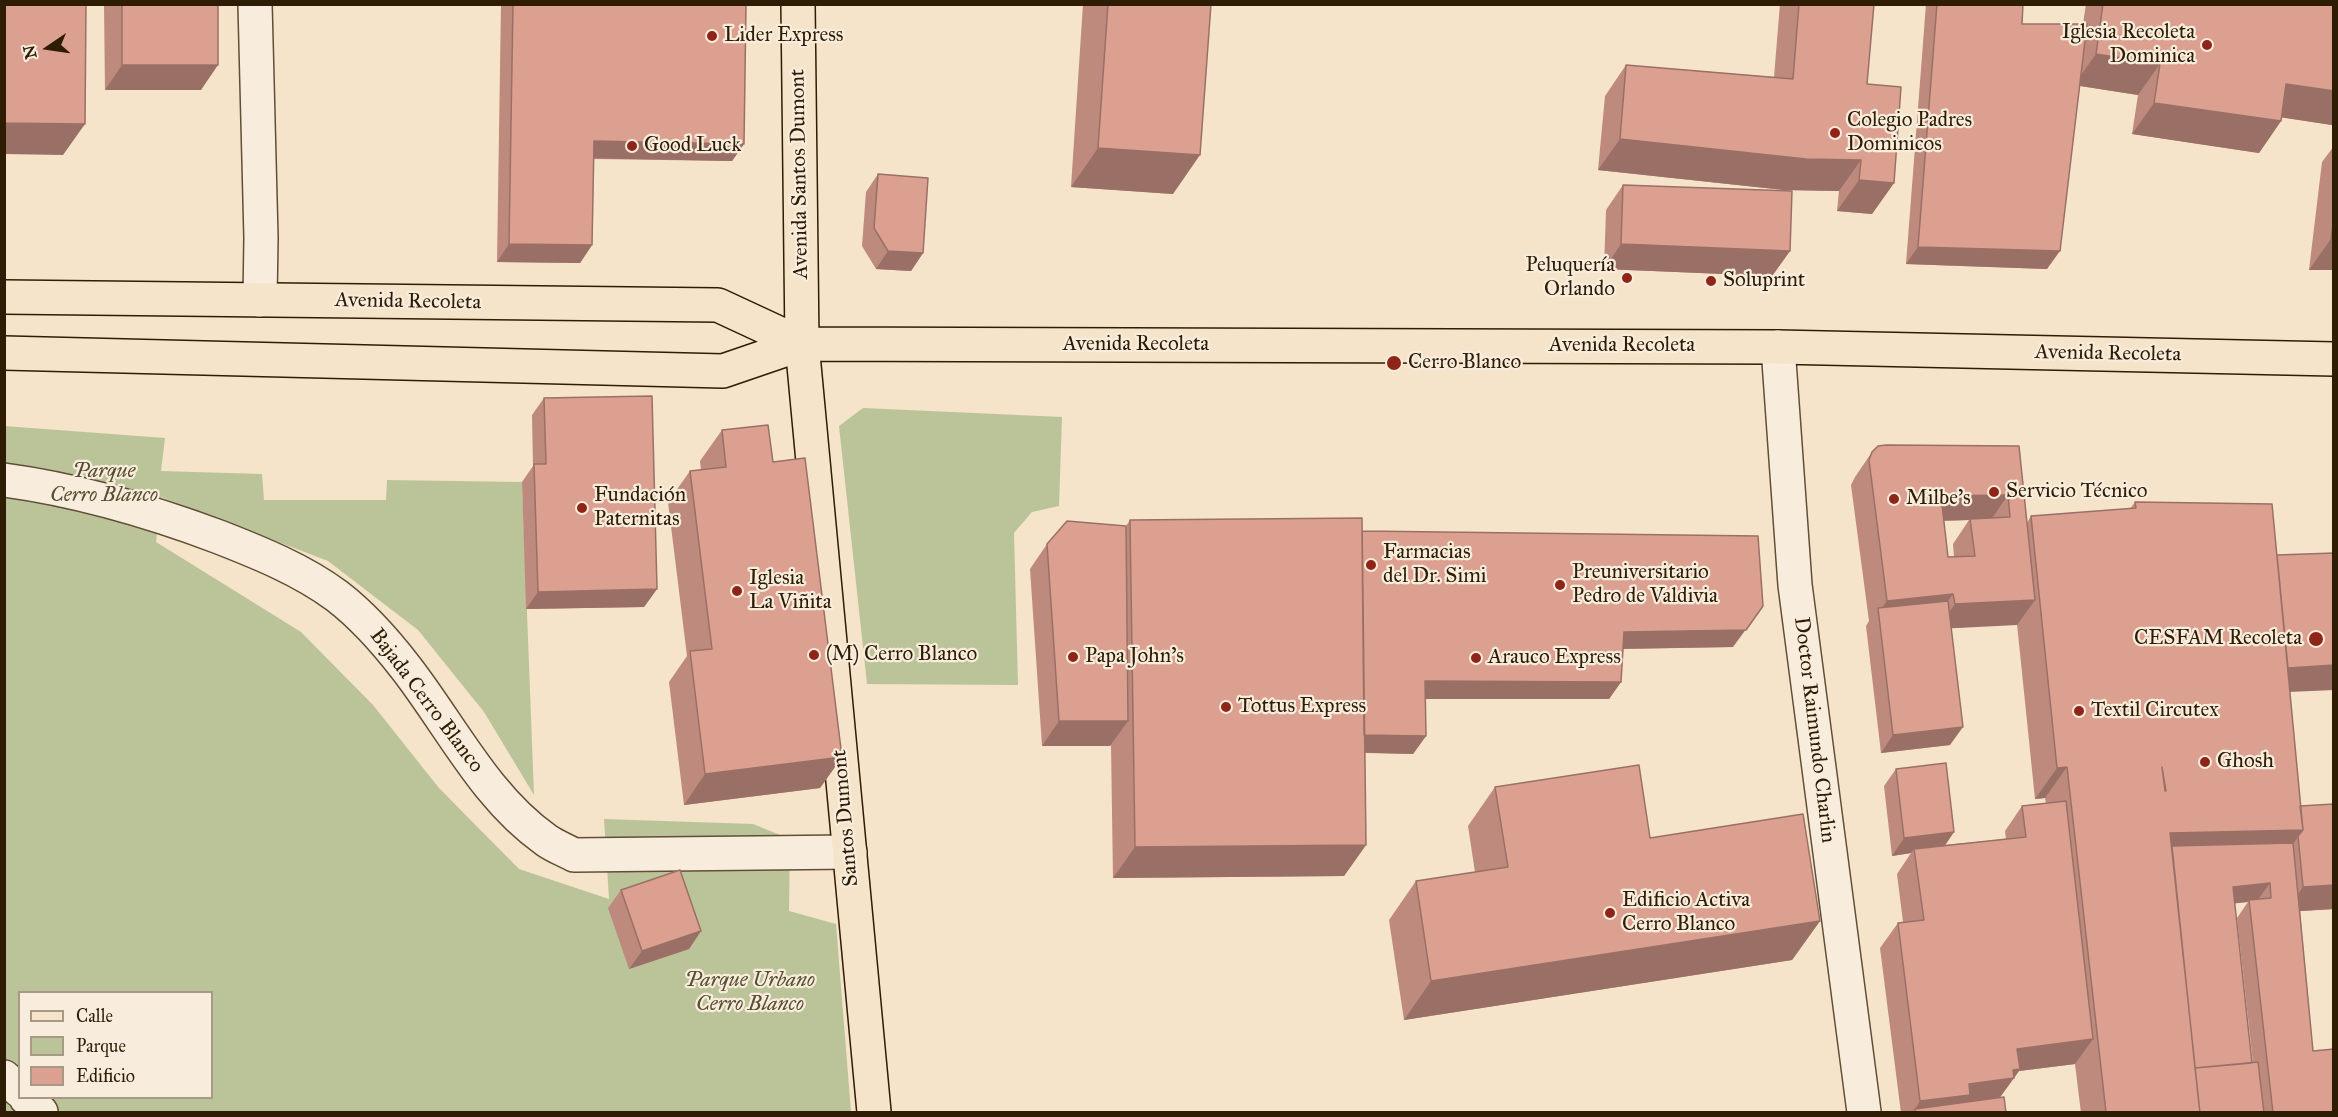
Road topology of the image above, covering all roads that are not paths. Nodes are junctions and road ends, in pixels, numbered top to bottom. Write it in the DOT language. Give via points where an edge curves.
graph roads {
  1 [pos="255,4"];
  2 [pos="798,4"];
  3 [pos="4,297"];
  4 [pos="260,300"];
  5 [pos="802,344"];
  6 [pos="1778,347"];
  7 [pos="4,353"];
  8 [pos="2334,359"];
  9 [pos="4,480"];
  10 [pos="850,852"];
  11 [pos="4,1077"];
  12 [pos="18,1089"];
  13 [pos="27,1099"];
  14 [pos="41,1113"];
  15 [pos="874,1113"];
  16 [pos="1864,1113"];
  1 -- 4 [label="street"];
  2 -- 5 [label="main road, Avenida Santos Dumont"];
  3 -- 4 [label="main road, Avenida Recoleta"];
  4 -- 5 [label="main road, Avenida Recoleta" via="718,305"];
  5 -- 6 [label="main road, Avenida Recoleta"];
  5 -- 7 [label="main road, Avenida Recoleta" via="723,370"];
  5 -- 10 [label="main road, Santos Dumont"];
  6 -- 8 [label="main road, Avenida Recoleta"];
  6 -- 16 [label="street, Doctor Raimundo Charlin" via="1795,585"];
  9 -- 10 [label="street, Bajada Cerro Blanco" via="79,494 172,519 294,569 336,596 372,627 405,667 496,794 546,840 574,855"];
  10 -- 15 [label="main road, Santos Dumont"];
  11 -- 12 [label="street"];
  13 -- 14 [label="street"];
}
